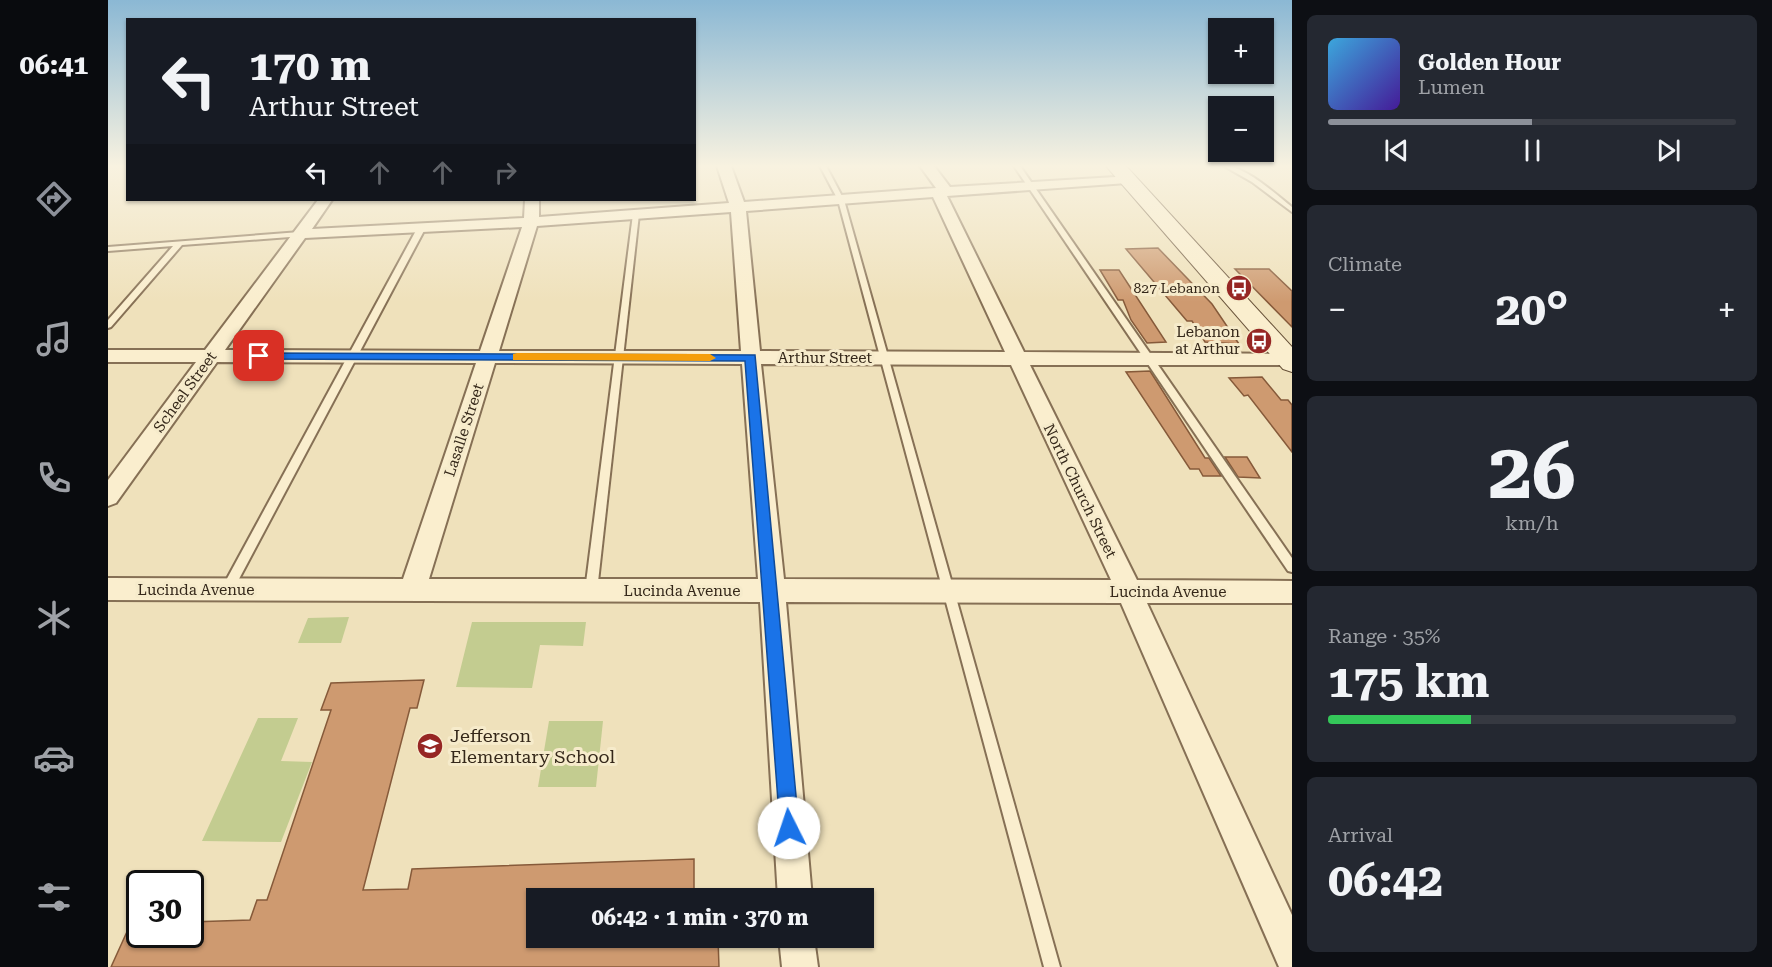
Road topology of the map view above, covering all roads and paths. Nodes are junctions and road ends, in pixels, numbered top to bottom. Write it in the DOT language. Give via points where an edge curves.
graph roads {
  1 [pos="317,211"];
  2 [pos="531,211"];
  3 [pos="678,211"];
  4 [pos="738,211"];
  5 [pos="844,211"];
  6 [pos="951,211"];
  7 [pos="1048,211"];
  8 [pos="1158,211"];
  9 [pos="636,214"];
  10 [pos="531,222"];
  11 [pos="422,227"];
  12 [pos="300,234"];
  13 [pos="180,243"];
  14 [pos="108,249"];
  15 [pos="108,324"];
  16 [pos="108,356"];
  17 [pos="211,356"];
  18 [pos="355,357"];
  19 [pos="488,357"];
  20 [pos="619,357"];
  21 [pos="751,358"];
  22 [pos="884,358"];
  23 [pos="1016,358"];
  24 [pos="1151,359"];
  25 [pos="1291,361"];
  26 [pos="108,497"];
  27 [pos="1292,567"];
  28 [pos="108,589"];
  29 [pos="227,590"];
  30 [pos="412,591"];
  31 [pos="591,591"];
  32 [pos="772,591"];
  33 [pos="950,591"];
  34 [pos="1129,591"];
  35 [pos="1292,592"];
  36 [pos="794,888"];
  37 [pos="798,948"];
  38 [pos="1292,954"];
  39 [pos="800,967"];
  40 [pos="1052,967"];
  1 -- 12 [label="street, Scheel Street"];
  2 -- 10 [label="street, Lasalle Street"];
  3 -- 9 [label="street"];
  4 -- 21 [label="street"];
  5 -- 22 [label="lane"];
  6 -- 23 [label="street, North Church Street"];
  7 -- 24 [label="lane"];
  8 -- 25 [label="main road"];
  9 -- 10 [label="street"];
  9 -- 20 [label="lane"];
  10 -- 11 [label="street"];
  10 -- 19 [label="street, Lasalle Street"];
  11 -- 12 [label="street"];
  11 -- 18 [label="lane"];
  12 -- 13 [label="lane"];
  12 -- 17 [label="street, Scheel Street"];
  13 -- 14 [label="lane"];
  13 -- 15 [label="lane"];
  16 -- 17 [label="street, Arthur Street"];
  17 -- 18 [label="street, Arthur Street"];
  17 -- 26 [label="street, Scheel Street"];
  18 -- 19 [label="street, Arthur Street"];
  18 -- 29 [label="lane"];
  19 -- 20 [label="street, Arthur Street"];
  19 -- 30 [label="street, Lasalle Street"];
  20 -- 21 [label="street, Arthur Street"];
  20 -- 31 [label="lane"];
  21 -- 22 [label="street, Arthur Street"];
  21 -- 32 [label="street"];
  22 -- 23 [label="street, Arthur Street"];
  22 -- 33 [label="lane"];
  23 -- 24 [label="street, Arthur Street"];
  23 -- 34 [label="street, North Church Street"];
  24 -- 25 [label="street, Arthur Street"];
  24 -- 27 [label="lane"];
  28 -- 29 [label="street, Lucinda Avenue"];
  29 -- 30 [label="street, Lucinda Avenue"];
  30 -- 31 [label="street, Lucinda Avenue"];
  31 -- 32 [label="street, Lucinda Avenue"];
  32 -- 33 [label="street, Lucinda Avenue"];
  32 -- 36 [label="street"];
  33 -- 34 [label="street, Lucinda Avenue"];
  33 -- 40 [label="lane"];
  34 -- 35 [label="street, Lucinda Avenue"];
  34 -- 38 [label="street, North Church Street"];
  37 -- 39 [label="street"];
}
